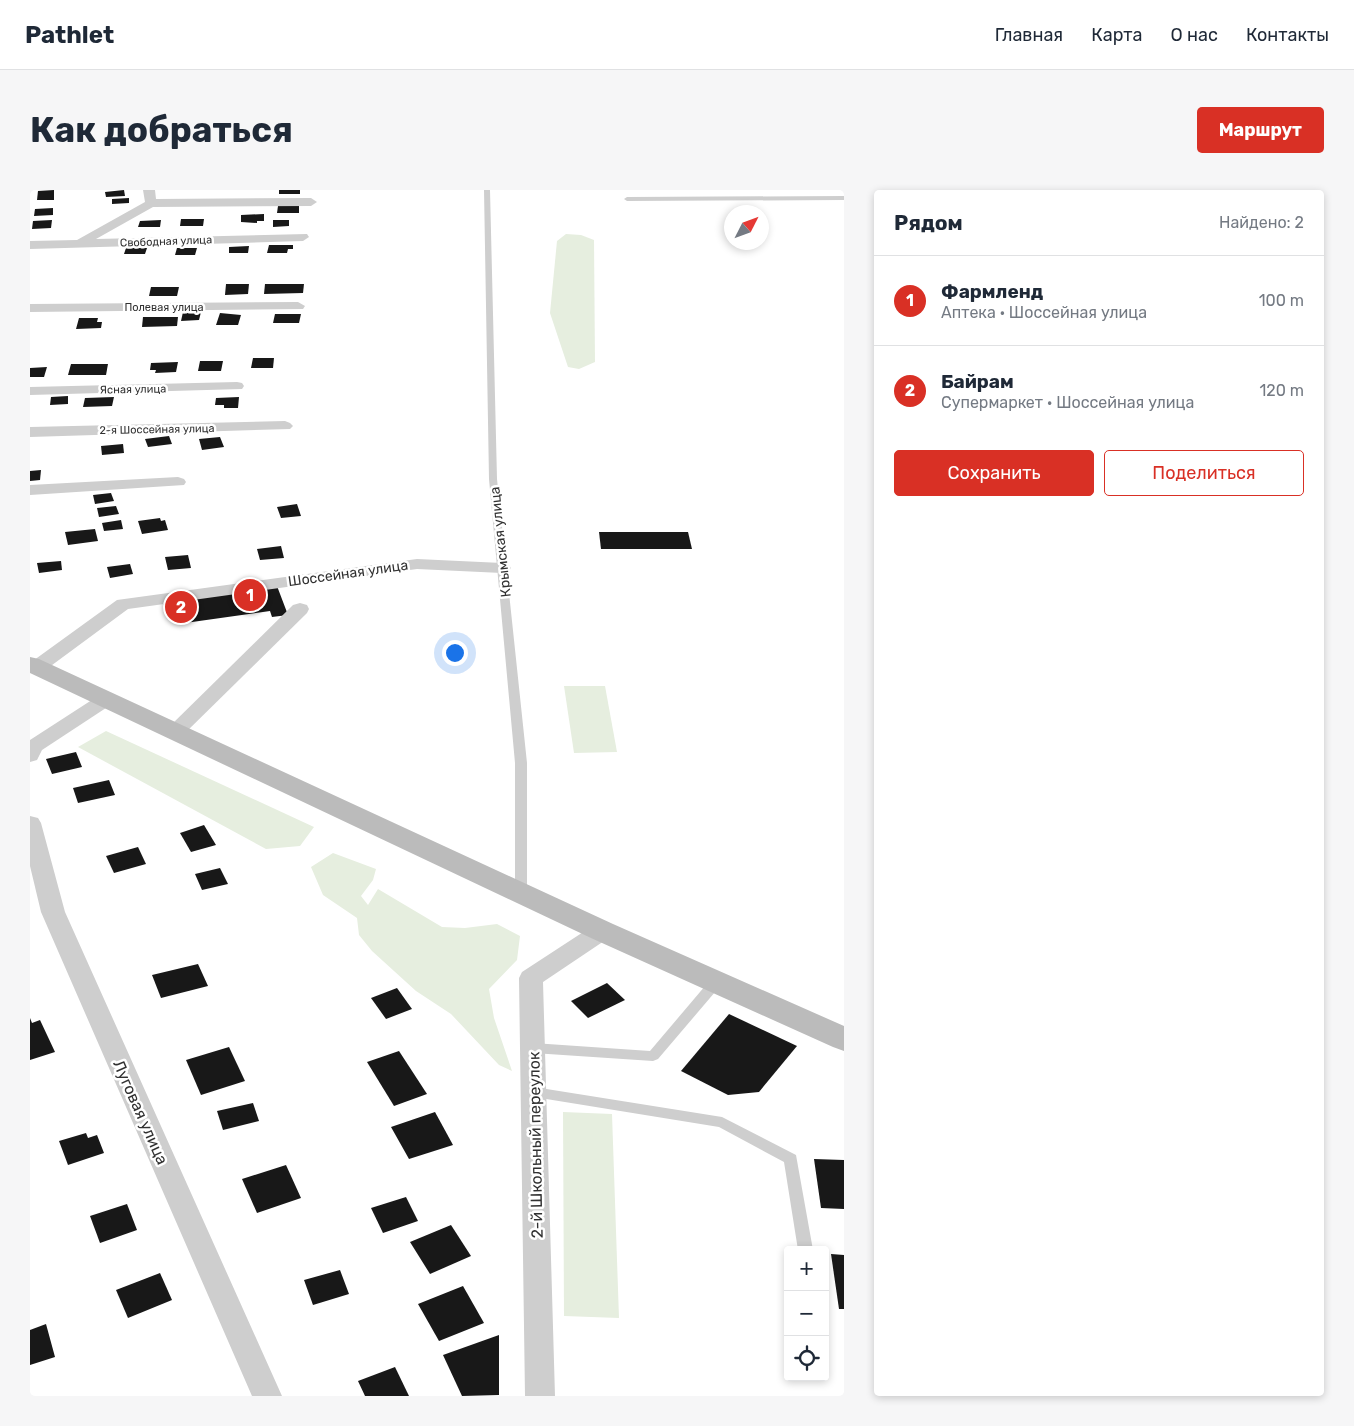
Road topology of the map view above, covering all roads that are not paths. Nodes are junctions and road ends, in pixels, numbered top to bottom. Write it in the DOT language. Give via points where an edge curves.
graph roads {
  1 [pos="149,190"];
  2 [pos="487,190"];
  3 [pos="844,198"];
  4 [pos="627,199"];
  5 [pos="311,202"];
  6 [pos="151,203"];
  7 [pos="303,237"];
  8 [pos="80,243"];
  9 [pos="30,245"];
  10 [pos="298,306"];
  11 [pos="30,308"];
  12 [pos="237,386"];
  13 [pos="30,390"];
  14 [pos="284,426"];
  15 [pos="30,432"];
  16 [pos="178,482"];
  17 [pos="30,490"];
  18 [pos="502,568"];
  19 [pos="300,609"];
  20 [pos="33,666"];
  21 [pos="105,700"];
  22 [pos="175,732"];
  23 [pos="30,756"];
  24 [pos="30,823"];
  25 [pos="521,893"];
  26 [pos="602,931"];
  27 [pos="716,982"];
  28 [pos="844,1039"];
  29 [pos="533,1048"];
  30 [pos="534,1092"];
  31 [pos="805,1246"];
  32 [pos="267,1396"];
  33 [pos="540,1396"];
  1 -- 6 [label="street"];
  2 -- 18 [label="lane, Крымская улица" via="494,479"];
  3 -- 4 [label="lane"];
  5 -- 6 [label="street"];
  6 -- 8 [label="street"];
  7 -- 8 [label="street, Свободная улица"];
  8 -- 9 [label="street, Свободная улица"];
  10 -- 11 [label="street, Полевая улица"];
  12 -- 13 [label="street, Ясная улица"];
  14 -- 15 [label="street, 2-я Шоссейная улица"];
  16 -- 17 [label="street"];
  18 -- 20 [label="street, Шоссейная улица" via="418,564 123,604"];
  18 -- 25 [label="lane, Крымская улица" via="521,763"];
  19 -- 22 [label="street"];
  20 -- 21 [label="main road"];
  21 -- 22 [label="main road"];
  21 -- 23 [label="street" via="34,747"];
  22 -- 25 [label="main road"];
  24 -- 32 [label="street, Луговая улица" via="53,912"];
  25 -- 26 [label="main road"];
  26 -- 27 [label="main road"];
  26 -- 29 [label="street, 2-й Школьный переулок" via="531,978"];
  27 -- 28 [label="main road"];
  27 -- 29 [label="lane" via="653,1056"];
  29 -- 30 [label="street, 2-й Школьный переулок"];
  30 -- 31 [label="lane" via="722,1122 791,1160"];
  30 -- 33 [label="street, 2-й Школьный переулок"];
}
